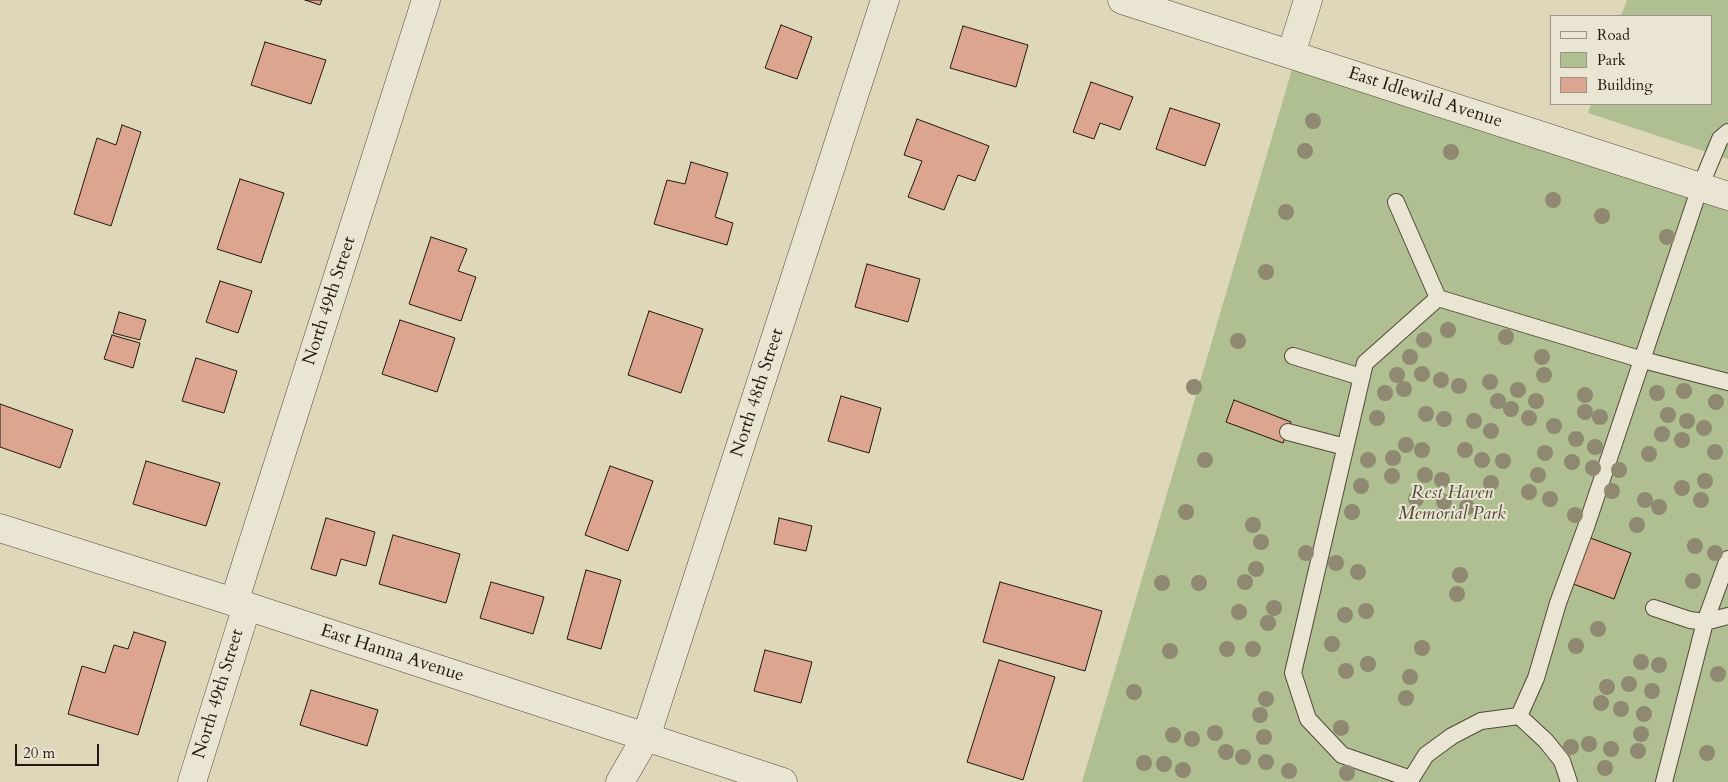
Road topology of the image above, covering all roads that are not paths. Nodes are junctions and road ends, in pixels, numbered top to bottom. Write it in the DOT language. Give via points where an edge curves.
graph roads {
  1 [pos="426,0"];
  2 [pos="885,0"];
  3 [pos="1122,0"];
  4 [pos="1308,0"];
  5 [pos="1291,54"];
  6 [pos="1728,132"];
  7 [pos="1700,187"];
  8 [pos="1728,196"];
  9 [pos="1396,202"];
  10 [pos="1438,298"];
  11 [pos="1293,356"];
  12 [pos="1643,360"];
  13 [pos="1361,378"];
  14 [pos="1728,382"];
  15 [pos="1288,432"];
  16 [pos="1345,447"];
  17 [pos="0,528"];
  18 [pos="1728,559"];
  19 [pos="241,604"];
  20 [pos="1654,608"];
  21 [pos="1728,616"];
  22 [pos="1705,622"];
  23 [pos="1519,716"];
  24 [pos="646,737"];
  25 [pos="1411,780"];
  26 [pos="192,782"];
  27 [pos="620,782"];
  28 [pos="783,782"];
  29 [pos="1569,782"];
  30 [pos="1664,782"];
  1 -- 19 [label="street, North 49th Street"];
  2 -- 24 [label="street, North 48th Street"];
  3 -- 5 [label="street, East Idlewild Avenue"];
  4 -- 5 [label="street"];
  5 -- 7 [label="street, East Idlewild Avenue"];
  6 -- 7 [label="lane" via="1720,140"];
  7 -- 8 [label="street, East Idlewild Avenue"];
  7 -- 12 [label="lane"];
  9 -- 10 [label="lane"];
  10 -- 12 [label="lane"];
  10 -- 13 [label="lane" via="1365,362"];
  11 -- 13 [label="lane"];
  12 -- 14 [label="lane"];
  12 -- 23 [label="lane" via="1558,603 1536,678"];
  13 -- 16 [label="lane"];
  15 -- 16 [label="lane"];
  16 -- 25 [label="lane" via="1293,673 1308,719 1342,755"];
  17 -- 19 [label="street, East Hanna Avenue"];
  18 -- 22 [label="lane"];
  19 -- 24 [label="street, East Hanna Avenue"];
  19 -- 26 [label="street, North 49th Street"];
  20 -- 22 [label="lane"];
  21 -- 22 [label="lane"];
  22 -- 30 [label="lane"];
  23 -- 25 [label="lane" via="1481,721 1452,736 1426,755"];
  23 -- 29 [label="lane" via="1562,761"];
  24 -- 27 [label="street, North 48th Street"];
  24 -- 28 [label="street, East Hanna Avenue"];
}
